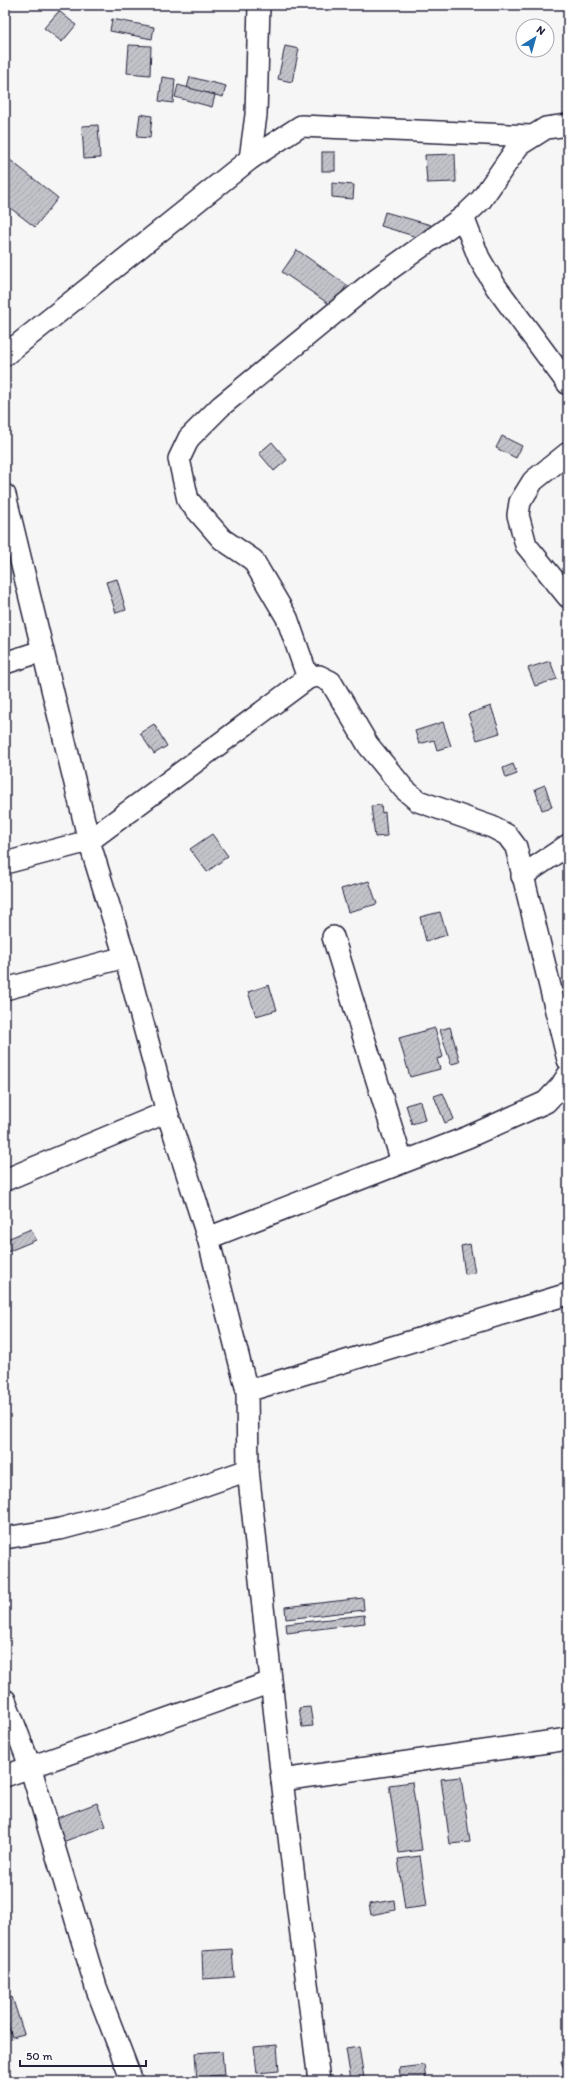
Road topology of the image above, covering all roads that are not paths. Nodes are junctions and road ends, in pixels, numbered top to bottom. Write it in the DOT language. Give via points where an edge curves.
graph roads {
  1 [pos="259,5"];
  2 [pos="568,125"];
  3 [pos="531,136"];
  4 [pos="250,159"];
  5 [pos="463,217"];
  6 [pos="5,354"];
  7 [pos="568,384"];
  8 [pos="568,453"];
  9 [pos="5,495"];
  10 [pos="568,597"];
  11 [pos="42,651"];
  12 [pos="5,663"];
  13 [pos="308,678"];
  14 [pos="89,841"];
  15 [pos="568,845"];
  16 [pos="5,864"];
  17 [pos="522,876"];
  18 [pos="333,937"];
  19 [pos="125,957"];
  20 [pos="5,989"];
  21 [pos="568,1060"];
  22 [pos="568,1075"];
  23 [pos="167,1112"];
  24 [pos="402,1162"];
  25 [pos="5,1180"];
  26 [pos="208,1238"];
  27 [pos="568,1294"];
  28 [pos="247,1391"];
  29 [pos="248,1470"];
  30 [pos="5,1538"];
  31 [pos="271,1682"];
  32 [pos="5,1700"];
  33 [pos="568,1740"];
  34 [pos="30,1766"];
  35 [pos="5,1776"];
  36 [pos="282,1780"];
  37 [pos="132,2081"];
  38 [pos="320,2081"];
  1 -- 4 [label="street" via="256,115"];
  2 -- 3 [label="street" via="546,128"];
  3 -- 4 [label="street" via="301,126"];
  3 -- 5 [label="street" via="512,153 481,200"];
  4 -- 6 [label="street"];
  5 -- 7 [label="street" via="478,258"];
  5 -- 13 [label="street" via="376,279 221,406 189,438 179,459 188,500 222,539 253,560 287,618"];
  8 -- 10 [label="street" via="530,485 520,502 518,515 526,545"];
  9 -- 11 [label="street"];
  11 -- 12 [label="street"];
  11 -- 14 [label="street"];
  13 -- 14 [label="street"];
  13 -- 17 [label="street" via="319,676 331,682 368,745 404,790 418,801 492,827 506,835 516,847"];
  14 -- 16 [label="street"];
  14 -- 19 [label="street"];
  15 -- 17 [label="street"];
  17 -- 21 [label="street"];
  18 -- 24 [label="street"];
  19 -- 20 [label="street"];
  19 -- 23 [label="street"];
  22 -- 24 [label="street" via="562,1086 546,1102"];
  23 -- 25 [label="street"];
  23 -- 26 [label="street"];
  24 -- 26 [label="street"];
  26 -- 28 [label="street"];
  27 -- 28 [label="street"];
  28 -- 29 [label="street"];
  29 -- 30 [label="street" via="139,1508 60,1529"];
  29 -- 31 [label="street"];
  31 -- 34 [label="street"];
  31 -- 36 [label="street"];
  32 -- 34 [label="street"];
  33 -- 36 [label="street"];
  34 -- 35 [label="street"];
  34 -- 37 [label="street" via="96,1987"];
  36 -- 38 [label="street"];
}
